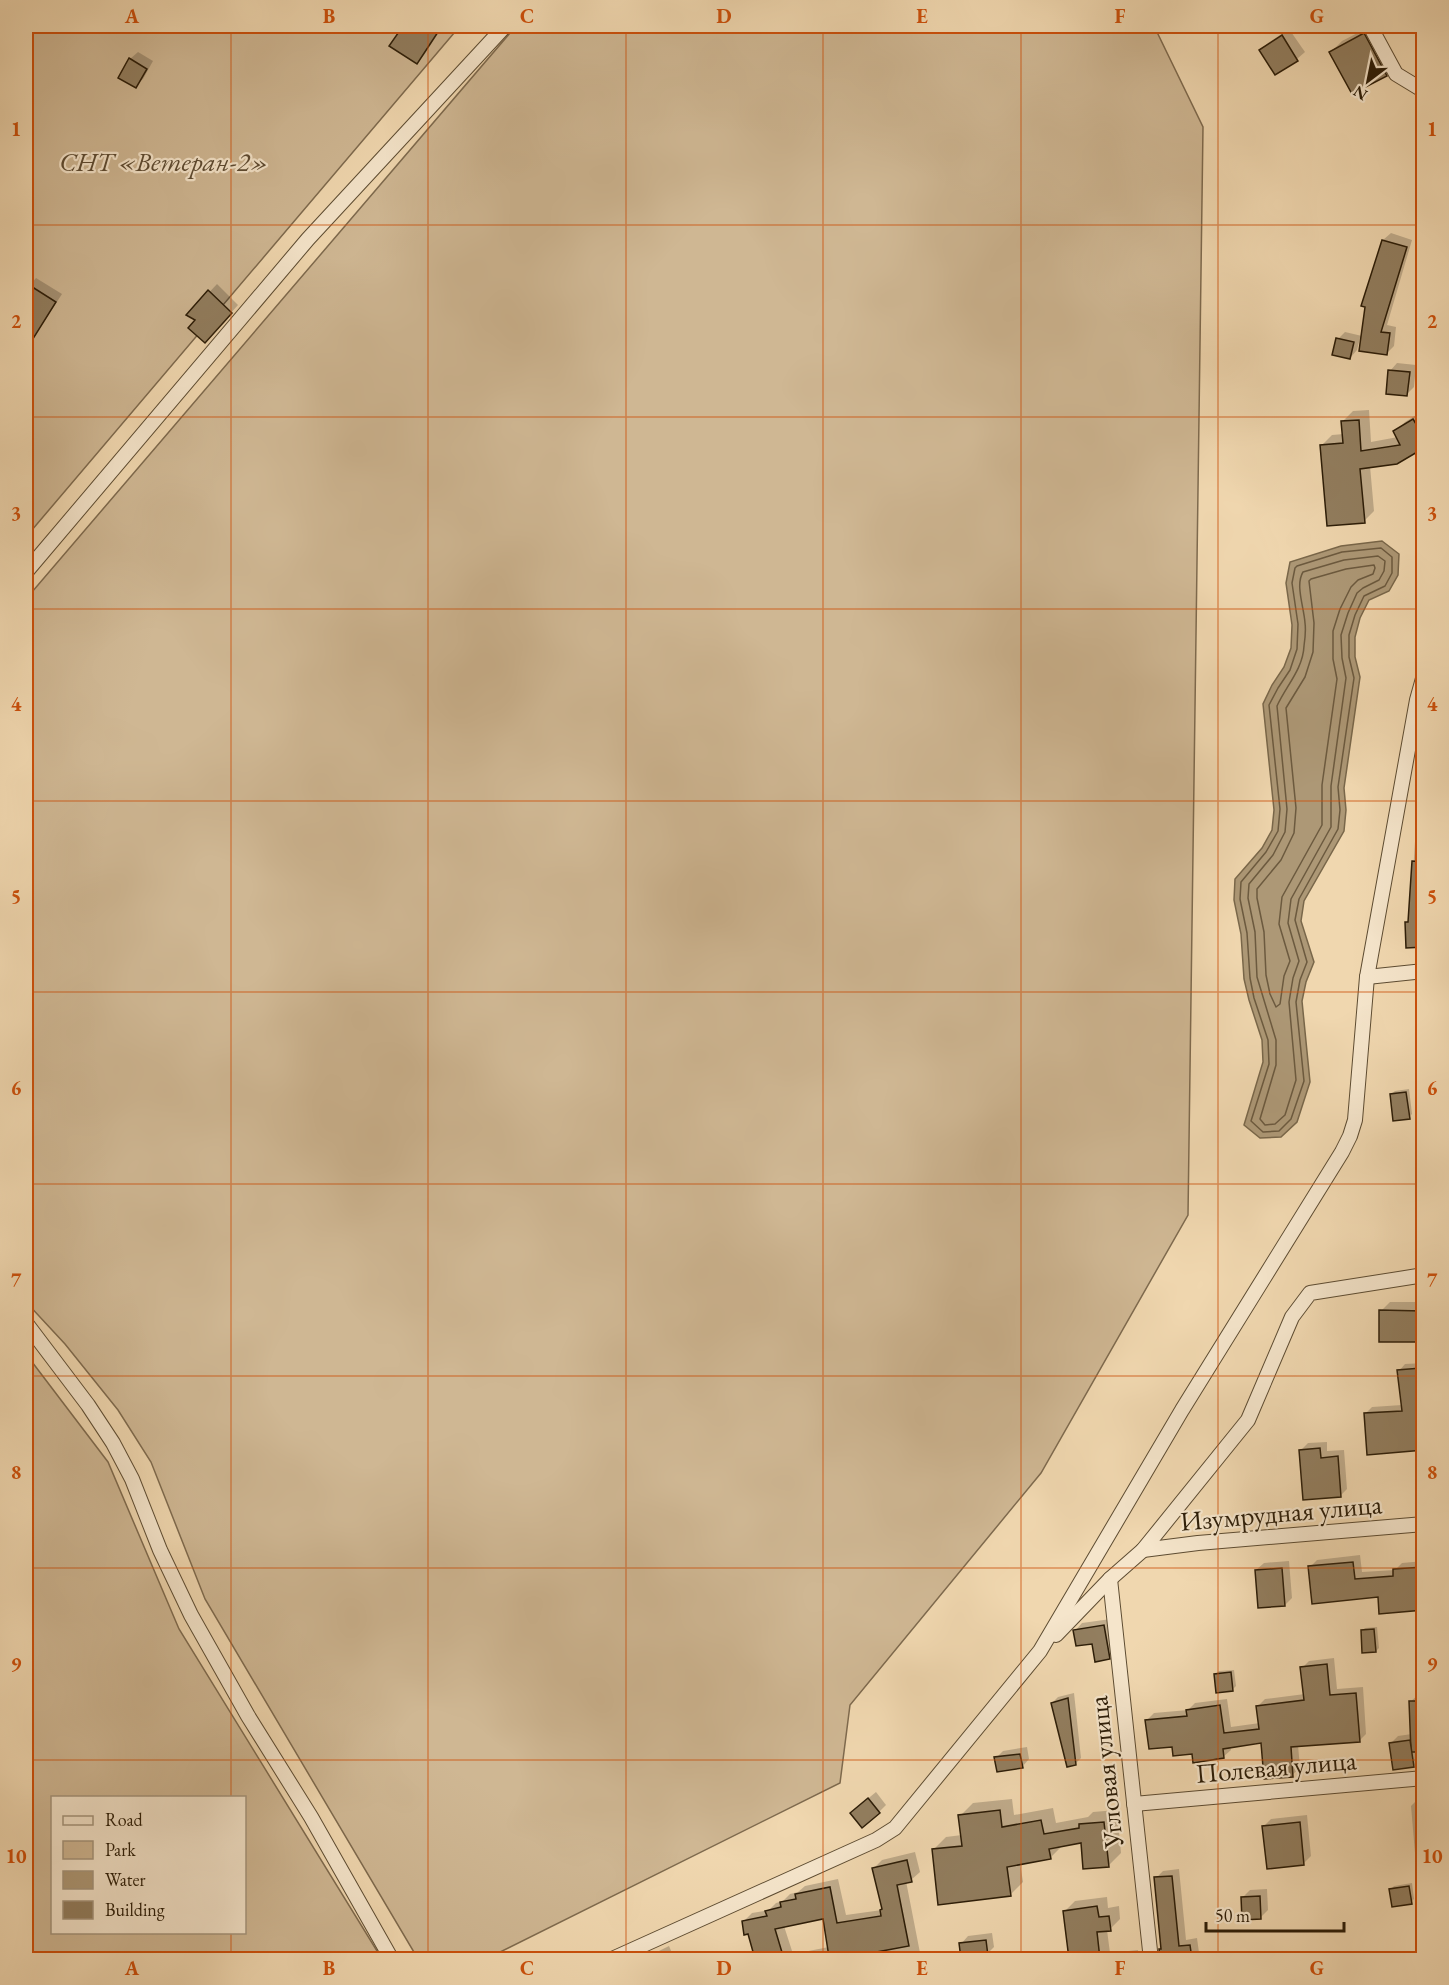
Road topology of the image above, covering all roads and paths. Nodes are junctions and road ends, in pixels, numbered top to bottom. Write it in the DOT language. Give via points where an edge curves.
graph roads {
  1 [pos="506,26"];
  2 [pos="1370,26"];
  3 [pos="1424,91"];
  4 [pos="26,572"];
  5 [pos="1424,675"];
  6 [pos="1424,971"];
  7 [pos="1367,977"];
  8 [pos="1424,1275"];
  9 [pos="26,1323"];
  10 [pos="1424,1524"];
  11 [pos="1143,1550"];
  12 [pos="1110,1579"];
  13 [pos="1040,1651"];
  14 [pos="1424,1778"];
  15 [pos="1134,1804"];
  16 [pos="392,1959"];
  17 [pos="610,1959"];
  18 [pos="1151,1959"];
  1 -- 4 [label="street" via="309,239"];
  2 -- 3 [label="street" via="1396,74"];
  5 -- 7 [label="street"];
  6 -- 7 [label="street"];
  7 -- 13 [label="street" via="1350,1136"];
  8 -- 11 [label="street" via="1310,1293 1292,1317 1248,1420"];
  9 -- 16 [label="street" via="113,1443 191,1615"];
  10 -- 11 [label="street, Изумрудная улица"];
  11 -- 12 [label="street"];
  12 -- 13 [label="street"];
  12 -- 15 [label="street, Угловая улица"];
  13 -- 17 [label="street" via="895,1828"];
  14 -- 15 [label="street, Полевая улица"];
  15 -- 18 [label="street, Угловая улица"];
}
